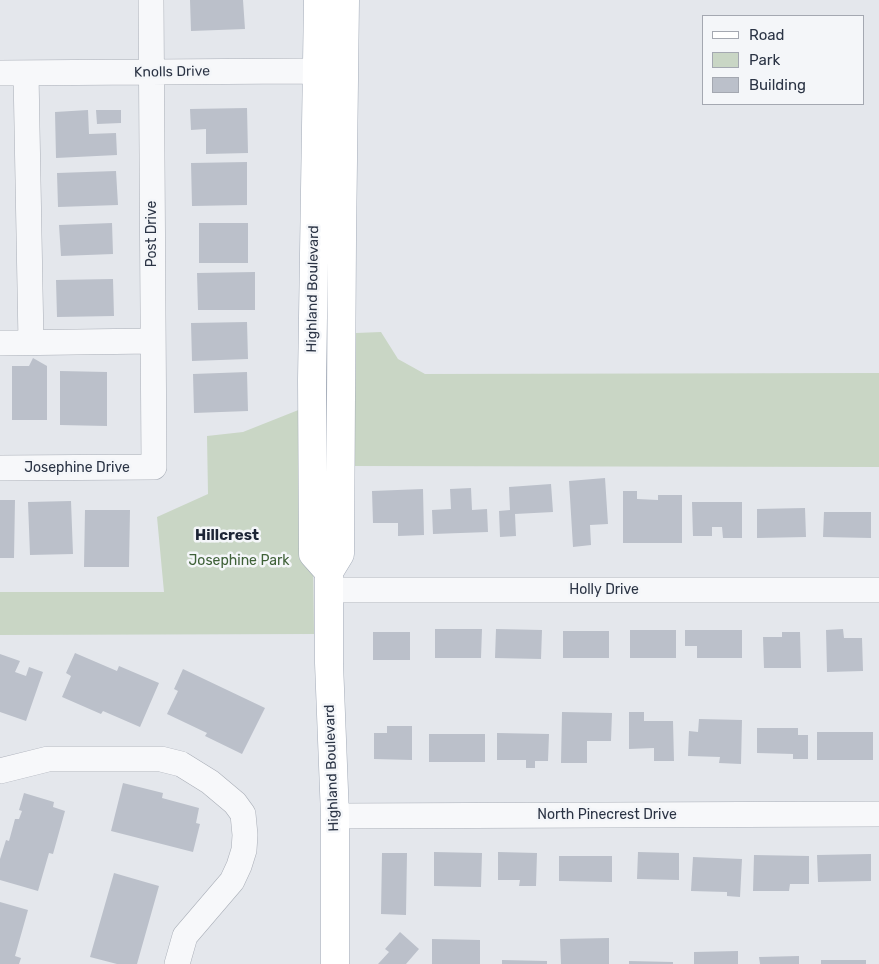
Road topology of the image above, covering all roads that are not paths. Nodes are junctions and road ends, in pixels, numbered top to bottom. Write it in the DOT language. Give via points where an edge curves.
graph roads {
  1 [pos="151,0"];
  2 [pos="318,0"];
  3 [pos="345,0"];
  4 [pos="330,72"];
  5 [pos="0,73"];
  6 [pos="26,73"];
  7 [pos="151,73"];
  8 [pos="153,341"];
  9 [pos="31,342"];
  10 [pos="0,343"];
  11 [pos="154,467"];
  12 [pos="0,468"];
  13 [pos="328,581"];
  14 [pos="879,590"];
  15 [pos="0,772"];
  16 [pos="879,814"];
  17 [pos="335,816"];
  18 [pos="177,964"];
  19 [pos="335,964"];
  1 -- 7 [label="street, Post Drive"];
  2 -- 4 [label="main road, Highland Boulevard"];
  3 -- 4 [label="main road, Highland Boulevard"];
  4 -- 7 [label="street, Knolls Drive"];
  4 -- 13 [label="main road, Highland Boulevard" via="312,380 313,554"];
  5 -- 6 [label="street, Knolls Drive"];
  6 -- 7 [label="street, Knolls Drive"];
  6 -- 9 [label="street"];
  7 -- 8 [label="street, Post Drive"];
  8 -- 9 [label="street"];
  8 -- 11 [label="street, Post Drive"];
  9 -- 10 [label="street"];
  11 -- 12 [label="street, Josephine Drive"];
  13 -- 14 [label="street, Holly Drive"];
  13 -- 17 [label="main road, Highland Boulevard"];
  15 -- 18 [label="street" via="48,759 161,759 181,764 236,803 243,814 245,835 239,866 232,881 184,936"];
  16 -- 17 [label="street, North Pinecrest Drive"];
  17 -- 19 [label="main road, Highland Boulevard"];
}
